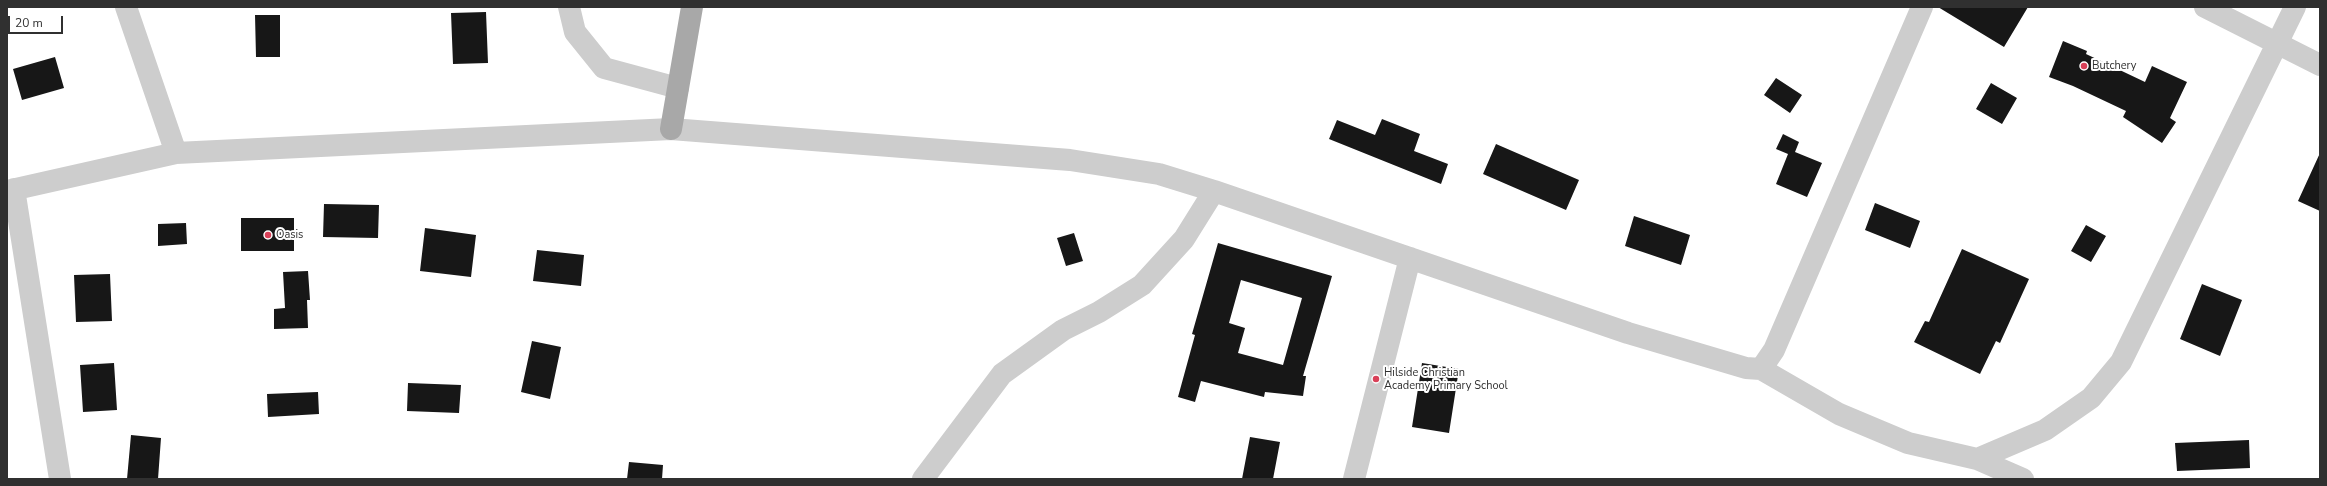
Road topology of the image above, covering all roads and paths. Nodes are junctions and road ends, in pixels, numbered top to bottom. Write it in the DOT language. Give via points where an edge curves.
graph roads {
  1 [pos="126,7"];
  2 [pos="569,7"];
  3 [pos="692,7"];
  4 [pos="1922,7"];
  5 [pos="2205,7"];
  6 [pos="2295,7"];
  7 [pos="2277,44"];
  8 [pos="2320,65"];
  9 [pos="678,88"];
  10 [pos="671,129"];
  11 [pos="176,153"];
  12 [pos="11,190"];
  13 [pos="1214,191"];
  14 [pos="1410,258"];
  15 [pos="1761,369"];
  16 [pos="1977,459"];
  17 [pos="60,479"];
  18 [pos="924,479"];
  19 [pos="1354,479"];
  20 [pos="2023,479"];
  1 -- 11 [label="street"];
  2 -- 9 [label="street" via="575,32 604,68"];
  3 -- 9 [label="main road"];
  4 -- 15 [label="street" via="1774,350"];
  5 -- 7 [label="street"];
  6 -- 7 [label="street"];
  7 -- 8 [label="street"];
  7 -- 16 [label="street" via="2121,362 2091,398 2045,430"];
  9 -- 10 [label="main road"];
  10 -- 11 [label="street"];
  10 -- 13 [label="street" via="1070,160 1158,174"];
  11 -- 12 [label="street"];
  12 -- 17 [label="street"];
  13 -- 14 [label="street"];
  13 -- 18 [label="street" via="1184,239 1142,285 1099,312 1063,330 1002,374"];
  14 -- 15 [label="street" via="1628,333 1746,368"];
  14 -- 19 [label="street"];
  15 -- 16 [label="street" via="1839,414 1901,440"];
  16 -- 20 [label="street"];
}
